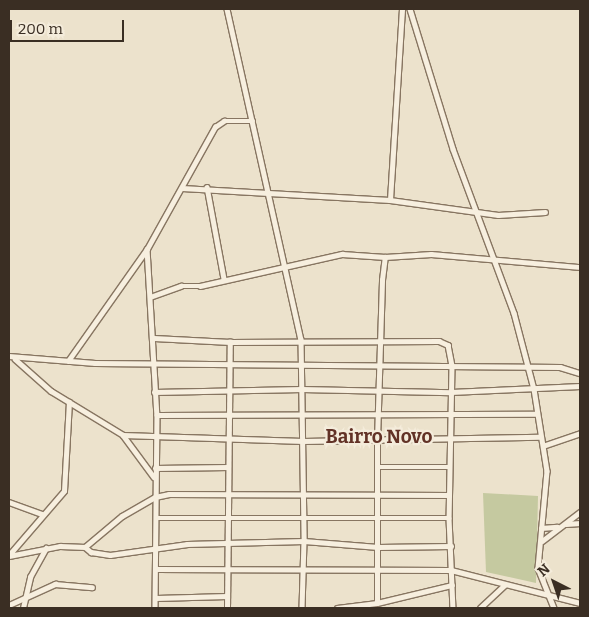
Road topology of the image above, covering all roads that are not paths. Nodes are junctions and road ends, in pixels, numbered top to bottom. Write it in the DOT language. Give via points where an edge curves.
graph roads {
  1 [pos="227,9"];
  2 [pos="402,9"];
  3 [pos="410,9"];
  4 [pos="253,121"];
  5 [pos="207,187"];
  6 [pos="182,188"];
  7 [pos="269,194"];
  8 [pos="390,200"];
  9 [pos="474,211"];
  10 [pos="545,212"];
  11 [pos="147,249"];
  12 [pos="385,257"];
  13 [pos="495,260"];
  14 [pos="284,265"];
  15 [pos="580,267"];
  16 [pos="224,279"];
  17 [pos="150,297"];
  18 [pos="154,338"];
  19 [pos="301,339"];
  20 [pos="381,341"];
  21 [pos="230,342"];
  22 [pos="9,356"];
  23 [pos="15,358"];
  24 [pos="68,361"];
  25 [pos="153,363"];
  26 [pos="302,364"];
  27 [pos="229,365"];
  28 [pos="380,365"];
  29 [pos="452,366"];
  30 [pos="526,366"];
  31 [pos="580,372"];
  32 [pos="580,386"];
  33 [pos="302,389"];
  34 [pos="534,389"];
  35 [pos="379,390"];
  36 [pos="229,391"];
  37 [pos="154,392"];
  38 [pos="451,392"];
  39 [pos="69,402"];
  40 [pos="378,414"];
  41 [pos="537,414"];
  42 [pos="157,415"];
  43 [pos="303,415"];
  44 [pos="230,416"];
  45 [pos="450,416"];
  46 [pos="580,433"];
  47 [pos="123,435"];
  48 [pos="540,437"];
  49 [pos="157,438"];
  50 [pos="377,440"];
  51 [pos="450,440"];
  52 [pos="230,441"];
  53 [pos="303,441"];
  54 [pos="543,446"];
  55 [pos="228,467"];
  56 [pos="377,467"];
  57 [pos="449,467"];
  58 [pos="156,468"];
  59 [pos="155,478"];
  60 [pos="303,494"];
  61 [pos="377,495"];
  62 [pos="449,495"];
  63 [pos="226,496"];
  64 [pos="155,497"];
  65 [pos="9,502"];
  66 [pos="580,512"];
  67 [pos="42,514"];
  68 [pos="156,518"];
  69 [pos="304,518"];
  70 [pos="449,518"];
  71 [pos="227,519"];
  72 [pos="378,520"];
  73 [pos="580,523"];
  74 [pos="565,524"];
  75 [pos="557,526"];
  76 [pos="541,528"];
  77 [pos="304,541"];
  78 [pos="542,541"];
  79 [pos="228,544"];
  80 [pos="451,546"];
  81 [pos="85,547"];
  82 [pos="155,547"];
  83 [pos="378,547"];
  84 [pos="46,548"];
  85 [pos="9,556"];
  86 [pos="156,568"];
  87 [pos="226,569"];
  88 [pos="303,570"];
  89 [pos="378,570"];
  90 [pos="452,570"];
  91 [pos="452,585"];
  92 [pos="505,585"];
  93 [pos="92,587"];
  94 [pos="547,595"];
  95 [pos="227,596"];
  96 [pos="156,598"];
  97 [pos="22,601"];
  98 [pos="377,603"];
  99 [pos="580,603"];
  100 [pos="9,605"];
  101 [pos="23,608"];
  102 [pos="155,608"];
  103 [pos="227,608"];
  104 [pos="302,608"];
  105 [pos="337,608"];
  106 [pos="453,608"];
  107 [pos="480,608"];
  108 [pos="554,608"];
  1 -- 4 [label="street"];
  2 -- 8 [label="street"];
  3 -- 9 [label="street"];
  4 -- 6 [label="street" via="218,124"];
  4 -- 7 [label="street"];
  5 -- 6 [label="street"];
  5 -- 7 [label="street"];
  5 -- 16 [label="street"];
  6 -- 11 [label="street"];
  7 -- 8 [label="street"];
  7 -- 14 [label="street"];
  8 -- 9 [label="street"];
  9 -- 10 [label="street" via="498,215"];
  9 -- 13 [label="street"];
  11 -- 17 [label="street"];
  11 -- 24 [label="street"];
  12 -- 13 [label="street" via="431,254"];
  12 -- 14 [label="street" via="342,254"];
  12 -- 20 [label="street"];
  13 -- 15 [label="street"];
  13 -- 30 [label="street" via="514,313"];
  14 -- 16 [label="street"];
  14 -- 19 [label="street"];
  16 -- 17 [label="street" via="200,286 180,286"];
  17 -- 18 [label="street"];
  18 -- 21 [label="street"];
  18 -- 25 [label="street"];
  19 -- 20 [label="street"];
  19 -- 21 [label="street"];
  19 -- 26 [label="street"];
  20 -- 28 [label="street"];
  20 -- 29 [label="street" via="445,342 450,347"];
  21 -- 27 [label="street"];
  22 -- 23 [label="street"];
  23 -- 24 [label="street"];
  23 -- 39 [label="street" via="38,381"];
  24 -- 25 [label="street"];
  25 -- 27 [label="street"];
  25 -- 37 [label="street"];
  26 -- 27 [label="street"];
  26 -- 28 [label="street"];
  26 -- 33 [label="street"];
  27 -- 36 [label="street"];
  28 -- 29 [label="street"];
  28 -- 35 [label="street"];
  29 -- 30 [label="street"];
  29 -- 38 [label="street"];
  30 -- 31 [label="street" via="560,367"];
  30 -- 34 [label="street"];
  32 -- 34 [label="street"];
  33 -- 35 [label="street"];
  33 -- 36 [label="street"];
  33 -- 43 [label="street"];
  34 -- 38 [label="street"];
  34 -- 41 [label="street"];
  35 -- 38 [label="street"];
  35 -- 40 [label="street"];
  36 -- 37 [label="street"];
  36 -- 44 [label="street"];
  37 -- 42 [label="street"];
  38 -- 45 [label="street"];
  39 -- 47 [label="street"];
  39 -- 67 [label="street" via="64,490"];
  40 -- 43 [label="street"];
  40 -- 45 [label="street"];
  40 -- 50 [label="street"];
  41 -- 45 [label="street"];
  41 -- 48 [label="street"];
  42 -- 44 [label="street"];
  42 -- 49 [label="street"];
  43 -- 44 [label="street"];
  43 -- 53 [label="street"];
  44 -- 52 [label="street"];
  45 -- 51 [label="street"];
  46 -- 54 [label="street"];
  47 -- 49 [label="street"];
  47 -- 59 [label="street"];
  48 -- 51 [label="street"];
  48 -- 54 [label="street"];
  49 -- 52 [label="street"];
  49 -- 58 [label="street"];
  50 -- 51 [label="street"];
  50 -- 53 [label="street"];
  50 -- 56 [label="street"];
  51 -- 57 [label="street"];
  52 -- 53 [label="street"];
  52 -- 55 [label="street"];
  53 -- 60 [label="street"];
  54 -- 76 [label="street" via="547,471"];
  55 -- 58 [label="street"];
  55 -- 63 [label="street"];
  56 -- 57 [label="street"];
  56 -- 61 [label="street"];
  57 -- 62 [label="street"];
  58 -- 59 [label="street"];
  59 -- 64 [label="street"];
  60 -- 61 [label="street"];
  60 -- 63 [label="street"];
  60 -- 69 [label="street"];
  61 -- 62 [label="street"];
  61 -- 72 [label="street"];
  62 -- 70 [label="street"];
  63 -- 64 [label="street" via="169,494"];
  63 -- 71 [label="street"];
  64 -- 68 [label="street"];
  64 -- 81 [label="street" via="113,522"];
  65 -- 67 [label="street"];
  66 -- 74 [label="street"];
  67 -- 85 [label="street"];
  68 -- 71 [label="street"];
  68 -- 82 [label="street"];
  69 -- 71 [label="street"];
  69 -- 72 [label="street"];
  69 -- 77 [label="street"];
  70 -- 72 [label="street"];
  70 -- 80 [label="street"];
  71 -- 79 [label="street"];
  72 -- 83 [label="street"];
  73 -- 74 [label="street"];
  74 -- 75 [label="street"];
  75 -- 76 [label="street"];
  75 -- 78 [label="street"];
  76 -- 78 [label="street"];
  77 -- 79 [label="street"];
  77 -- 83 [label="street"];
  77 -- 88 [label="street"];
  78 -- 94 [label="street" via="538,568"];
  79 -- 82 [label="street"];
  79 -- 87 [label="street"];
  80 -- 83 [label="street"];
  80 -- 90 [label="street"];
  81 -- 82 [label="street" via="91,552 110,555"];
  81 -- 84 [label="street"];
  82 -- 86 [label="street"];
  83 -- 89 [label="street"];
  84 -- 85 [label="street"];
  84 -- 97 [label="street" via="34,567"];
  86 -- 87 [label="street"];
  86 -- 96 [label="street"];
  87 -- 88 [label="street"];
  87 -- 95 [label="street"];
  88 -- 89 [label="street"];
  88 -- 104 [label="street"];
  89 -- 90 [label="street"];
  89 -- 98 [label="street"];
  90 -- 91 [label="street"];
  90 -- 92 [label="street"];
  91 -- 98 [label="street"];
  91 -- 106 [label="street"];
  92 -- 94 [label="street"];
  92 -- 107 [label="street"];
  93 -- 97 [label="street" via="54,584"];
  94 -- 99 [label="street"];
  94 -- 108 [label="street"];
  95 -- 96 [label="street"];
  95 -- 103 [label="street"];
  96 -- 102 [label="street"];
  97 -- 100 [label="street"];
  97 -- 101 [label="street"];
  98 -- 105 [label="street"];
}
